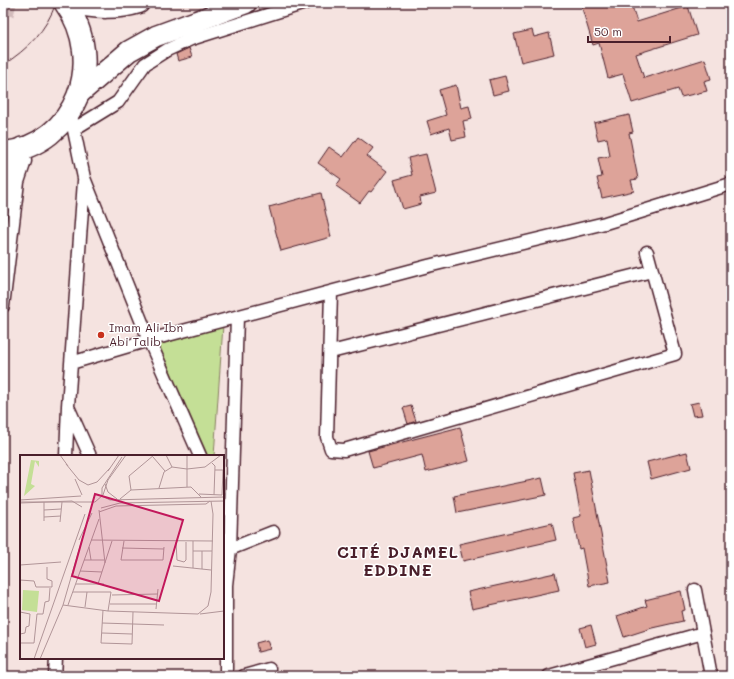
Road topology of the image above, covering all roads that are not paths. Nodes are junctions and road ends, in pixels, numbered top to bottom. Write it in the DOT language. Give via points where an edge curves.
graph roads {
  1 [pos="65,3"];
  2 [pos="74,3"];
  3 [pos="139,3"];
  4 [pos="246,3"];
  5 [pos="305,3"];
  6 [pos="187,32"];
  7 [pos="74,112"];
  8 [pos="18,148"];
  9 [pos="84,178"];
  10 [pos="731,184"];
  11 [pos="3,200"];
  12 [pos="647,252"];
  13 [pos="652,271"];
  14 [pos="331,292"];
  15 [pos="3,306"];
  16 [pos="237,317"];
  17 [pos="149,340"];
  18 [pos="331,352"];
  19 [pos="71,363"];
  20 [pos="68,406"];
  21 [pos="66,455"];
  22 [pos="90,455"];
  23 [pos="200,455"];
  24 [pos="226,506"];
  25 [pos="273,532"];
  26 [pos="230,549"];
  27 [pos="225,585"];
  28 [pos="695,590"];
  29 [pos="703,632"];
  30 [pos="56,659"];
  31 [pos="269,669"];
  32 [pos="54,676"];
  33 [pos="226,676"];
  34 [pos="244,676"];
  35 [pos="549,676"];
  36 [pos="711,676"];
  1 -- 7 [label="highway" via="81,34 85,54 84,74"];
  2 -- 3 [label="main road" via="112,8"];
  4 -- 6 [label="main road"];
  5 -- 6 [label="street"];
  6 -- 7 [label="main road" via="156,36 129,51"];
  6 -- 7 [label="street" via="167,50 145,64 118,102"];
  7 -- 8 [label="highway" via="41,140"];
  7 -- 9 [label="street"];
  8 -- 11 [label="highway" via="6,181"];
  8 -- 15 [label="street" via="18,182"];
  9 -- 17 [label="street"];
  9 -- 19 [label="street"];
  10 -- 14 [label="street" via="604,223 489,250"];
  12 -- 13 [label="street"];
  13 -- 18 [label="street"];
  13 -- 18 [label="street" via="675,354 344,450 331,448 327,437"];
  14 -- 16 [label="street"];
  14 -- 18 [label="street"];
  16 -- 17 [label="street"];
  16 -- 24 [label="street"];
  17 -- 19 [label="street"];
  17 -- 23 [label="street"];
  19 -- 20 [label="street"];
  20 -- 21 [label="street"];
  20 -- 22 [label="street"];
  24 -- 26 [label="street"];
  25 -- 26 [label="street"];
  26 -- 27 [label="street"];
  27 -- 33 [label="street"];
  28 -- 29 [label="street"];
  29 -- 35 [label="street"];
  29 -- 36 [label="street"];
  30 -- 32 [label="street"];
  31 -- 34 [label="street"];
}
